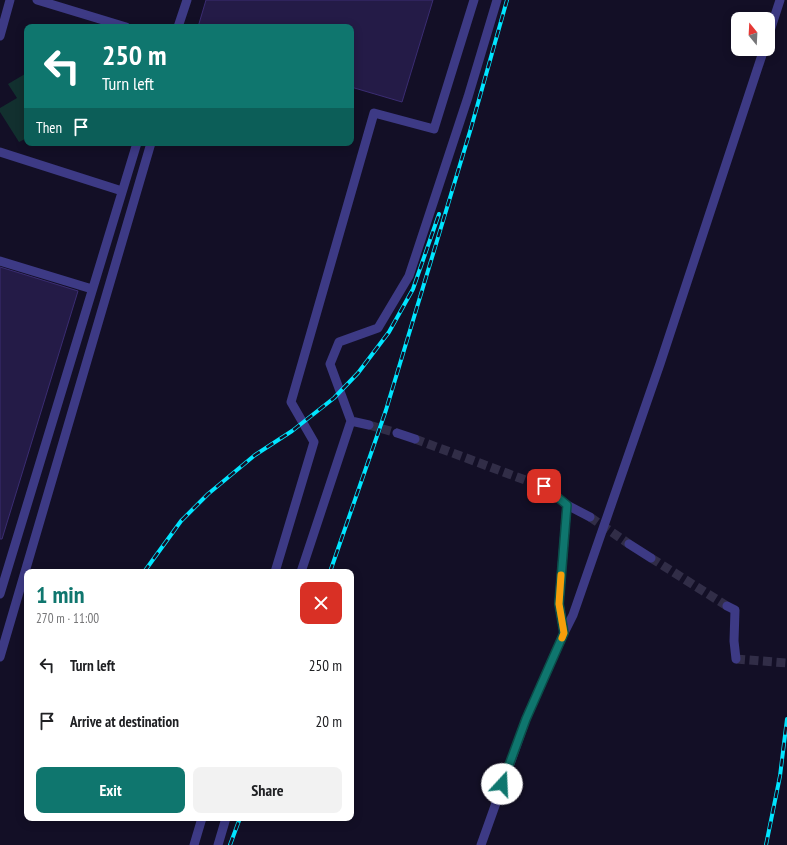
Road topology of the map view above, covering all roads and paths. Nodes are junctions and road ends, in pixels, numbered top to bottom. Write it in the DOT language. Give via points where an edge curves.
graph roads {
  1 [pos="10,0"];
  2 [pos="37,0"];
  3 [pos="186,0"];
  4 [pos="474,0"];
  5 [pos="497,0"];
  6 [pos="780,0"];
  7 [pos="775,16"];
  8 [pos="116,24"];
  9 [pos="179,24"];
  10 [pos="0,36"];
  11 [pos="762,56"];
  12 [pos="135,146"];
  13 [pos="150,146"];
  14 [pos="0,152"];
  15 [pos="122,191"];
  16 [pos="0,261"];
  17 [pos="92,289"];
  18 [pos="351,421"];
  19 [pos="369,425"];
  20 [pos="397,433"];
  21 [pos="415,439"];
  22 [pos="544,486"];
  23 [pos="567,505"];
  24 [pos="590,518"];
  25 [pos="628,544"];
  26 [pos="651,558"];
  27 [pos="26,569"];
  28 [pos="276,569"];
  29 [pos="302,569"];
  30 [pos="3,570"];
  31 [pos="24,575"];
  32 [pos="0,594"];
  33 [pos="727,606"];
  34 [pos="564,633"];
  35 [pos="0,657"];
  36 [pos="736,659"];
  37 [pos="201,821"];
  38 [pos="225,821"];
  39 [pos="194,845"];
  40 [pos="218,845"];
  41 [pos="481,845"];
  1 -- 10 [label="street"];
  2 -- 8 [label="street"];
  3 -- 9 [label="street"];
  4 -- 28 [label="street" via="434,129 374,113 291,402 314,442"];
  5 -- 18 [label="street" via="468,98 409,276 378,328 339,342 330,364"];
  6 -- 7 [label="street"];
  11 -- 34 [label="street" via="660,364 573,615"];
  12 -- 15 [label="street"];
  13 -- 27 [label="street"];
  14 -- 15 [label="street"];
  15 -- 17 [label="street"];
  16 -- 17 [label="street"];
  17 -- 30 [label="street"];
  18 -- 19 [label="street"];
  18 -- 29 [label="street"];
  20 -- 21 [label="street"];
  22 -- 23 [label="street"];
  23 -- 24 [label="street"];
  23 -- 34 [label="street" via="559,604"];
  25 -- 26 [label="street"];
  30 -- 32 [label="street"];
  31 -- 35 [label="street"];
  33 -- 36 [label="street" via="735,610"];
  34 -- 41 [label="street" via="526,719"];
  37 -- 39 [label="street"];
  38 -- 40 [label="street"];
}
